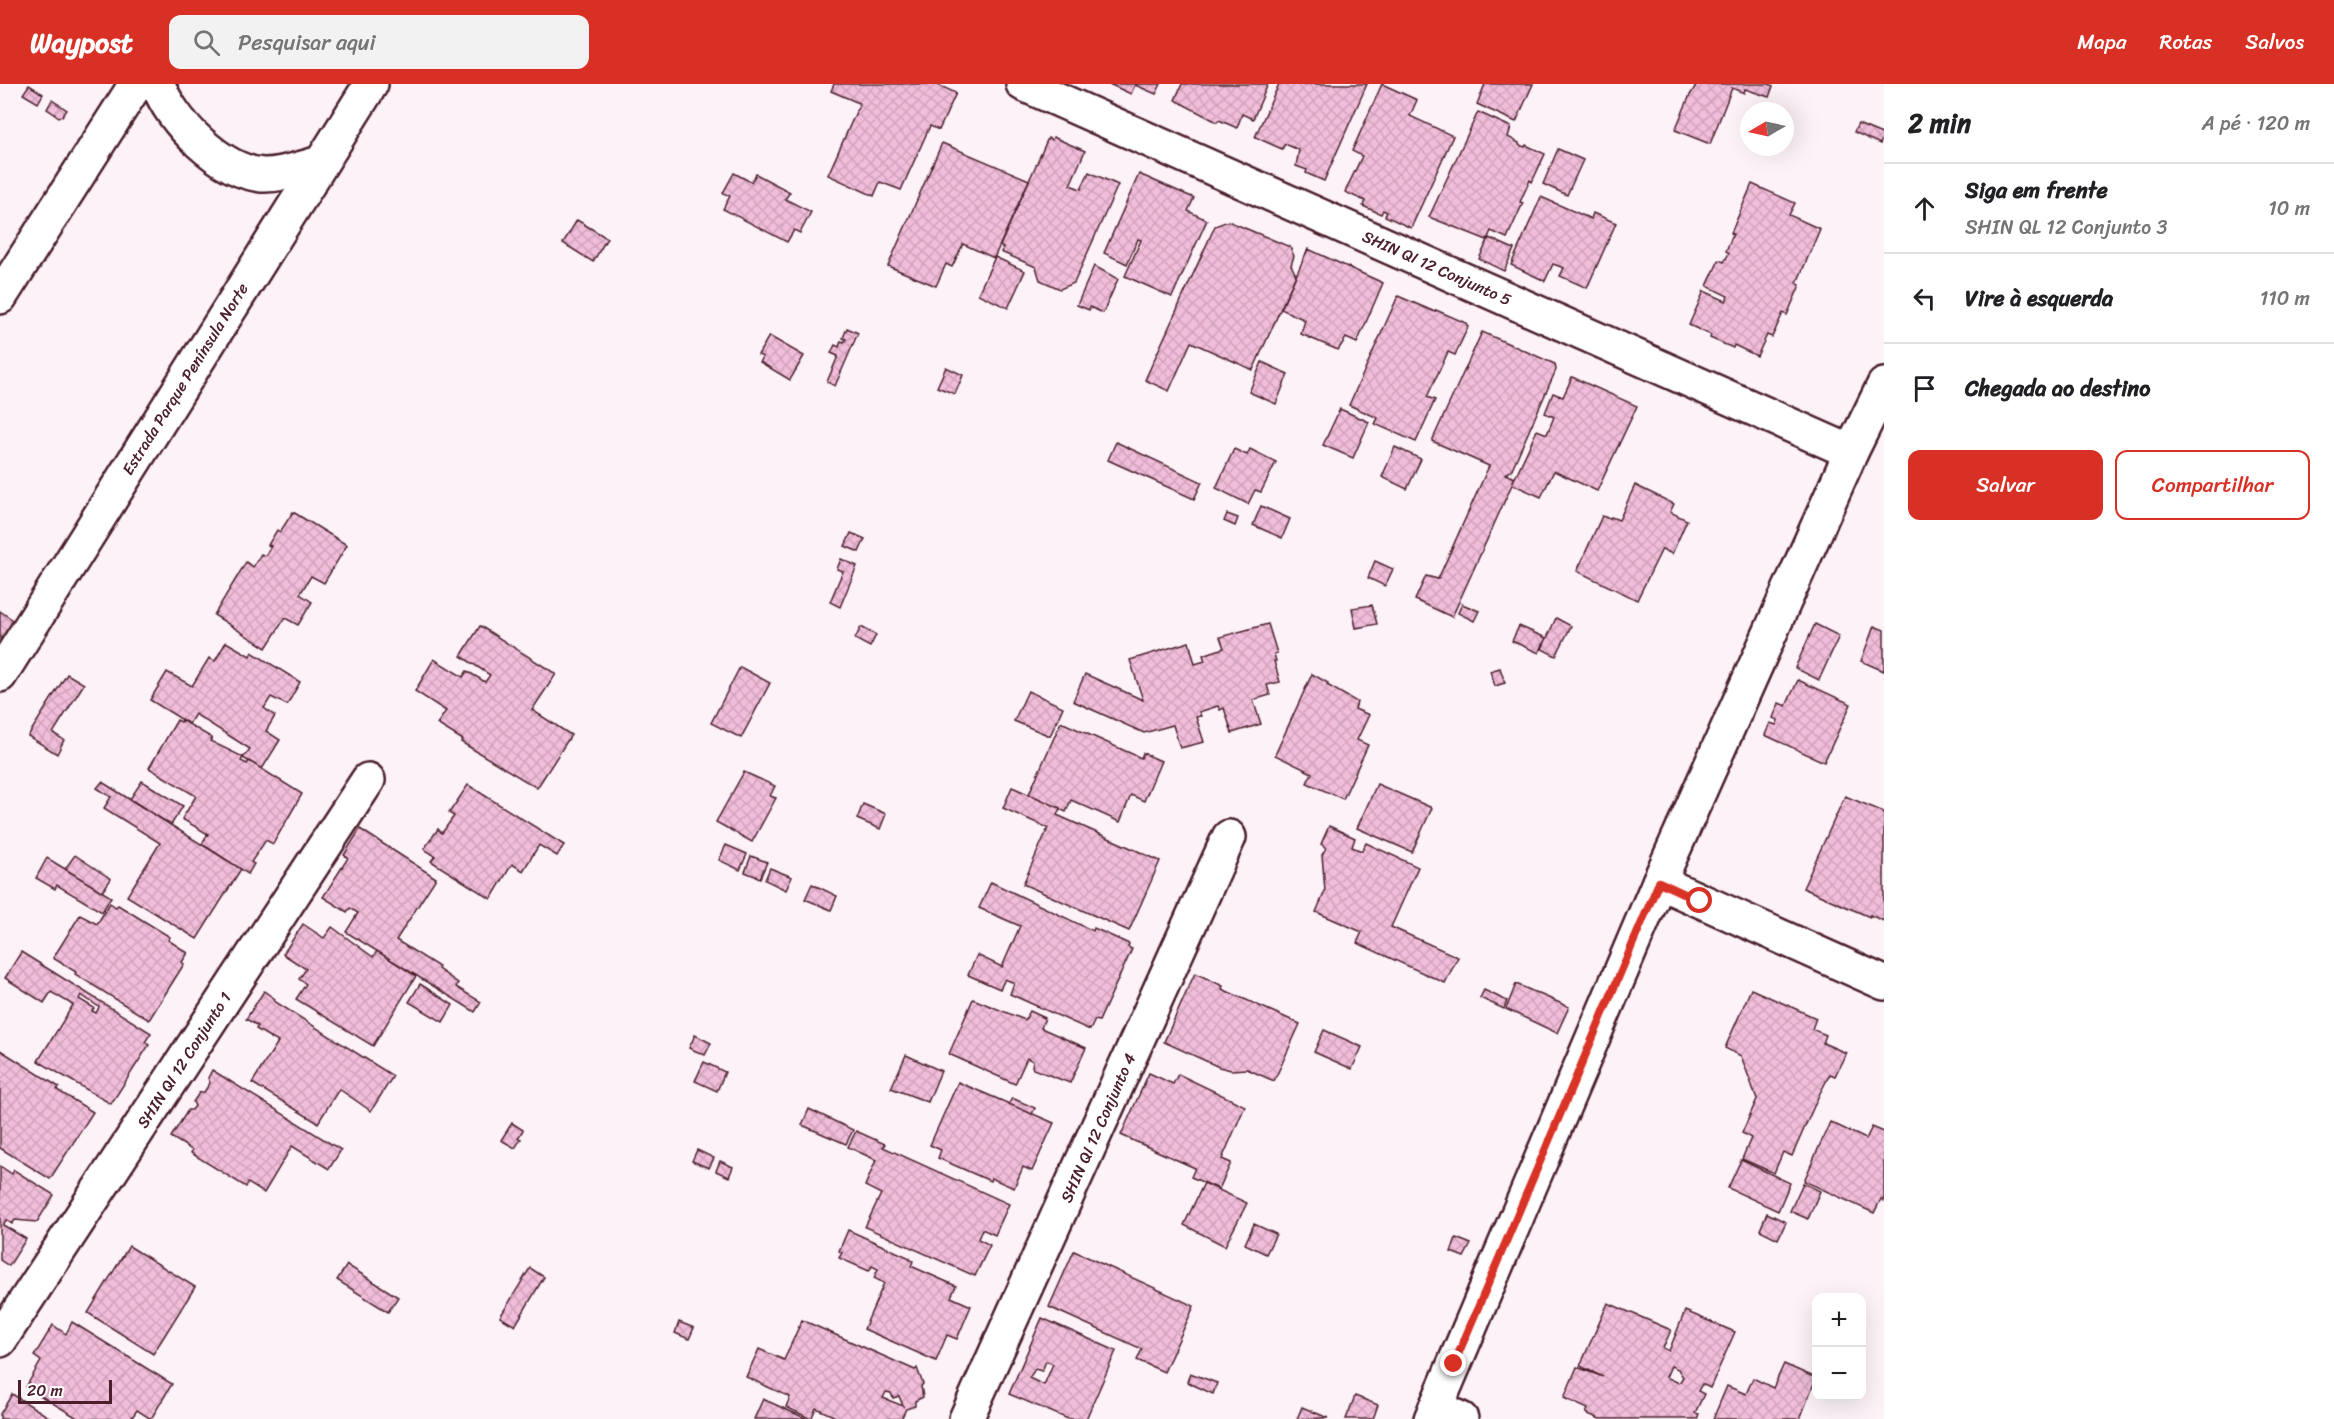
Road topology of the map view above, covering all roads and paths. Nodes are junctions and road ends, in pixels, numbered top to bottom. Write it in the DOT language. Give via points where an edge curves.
graph roads {
  1 [pos="136,84"];
  2 [pos="158,84"];
  3 [pos="371,84"];
  4 [pos="1023,84"];
  5 [pos="321,162"];
  6 [pos="0,297"];
  7 [pos="1884,386"];
  8 [pos="1851,452"];
  9 [pos="0,675"];
  10 [pos="368,780"];
  11 [pos="1229,837"];
  12 [pos="1659,882"];
  13 [pos="1884,983"];
  14 [pos="0,1340"];
  15 [pos="1443,1415"];
  16 [pos="966,1419"];
  1 -- 6 [label="street"];
  2 -- 5 [label="street" via="172,114 190,134 212,153 242,169 261,175 277,174"];
  3 -- 5 [label="street, Estrada Parque Península Norte"];
  4 -- 8 [label="street, SHIN QI 12 Conjunto 5"];
  5 -- 9 [label="street, Estrada Parque Península Norte"];
  7 -- 8 [label="street"];
  8 -- 12 [label="street"];
  10 -- 14 [label="street, SHIN QI 12 Conjunto 1"];
  11 -- 16 [label="street, SHIN QI 12 Conjunto 4"];
  12 -- 13 [label="street"];
  12 -- 15 [label="street"];
}
